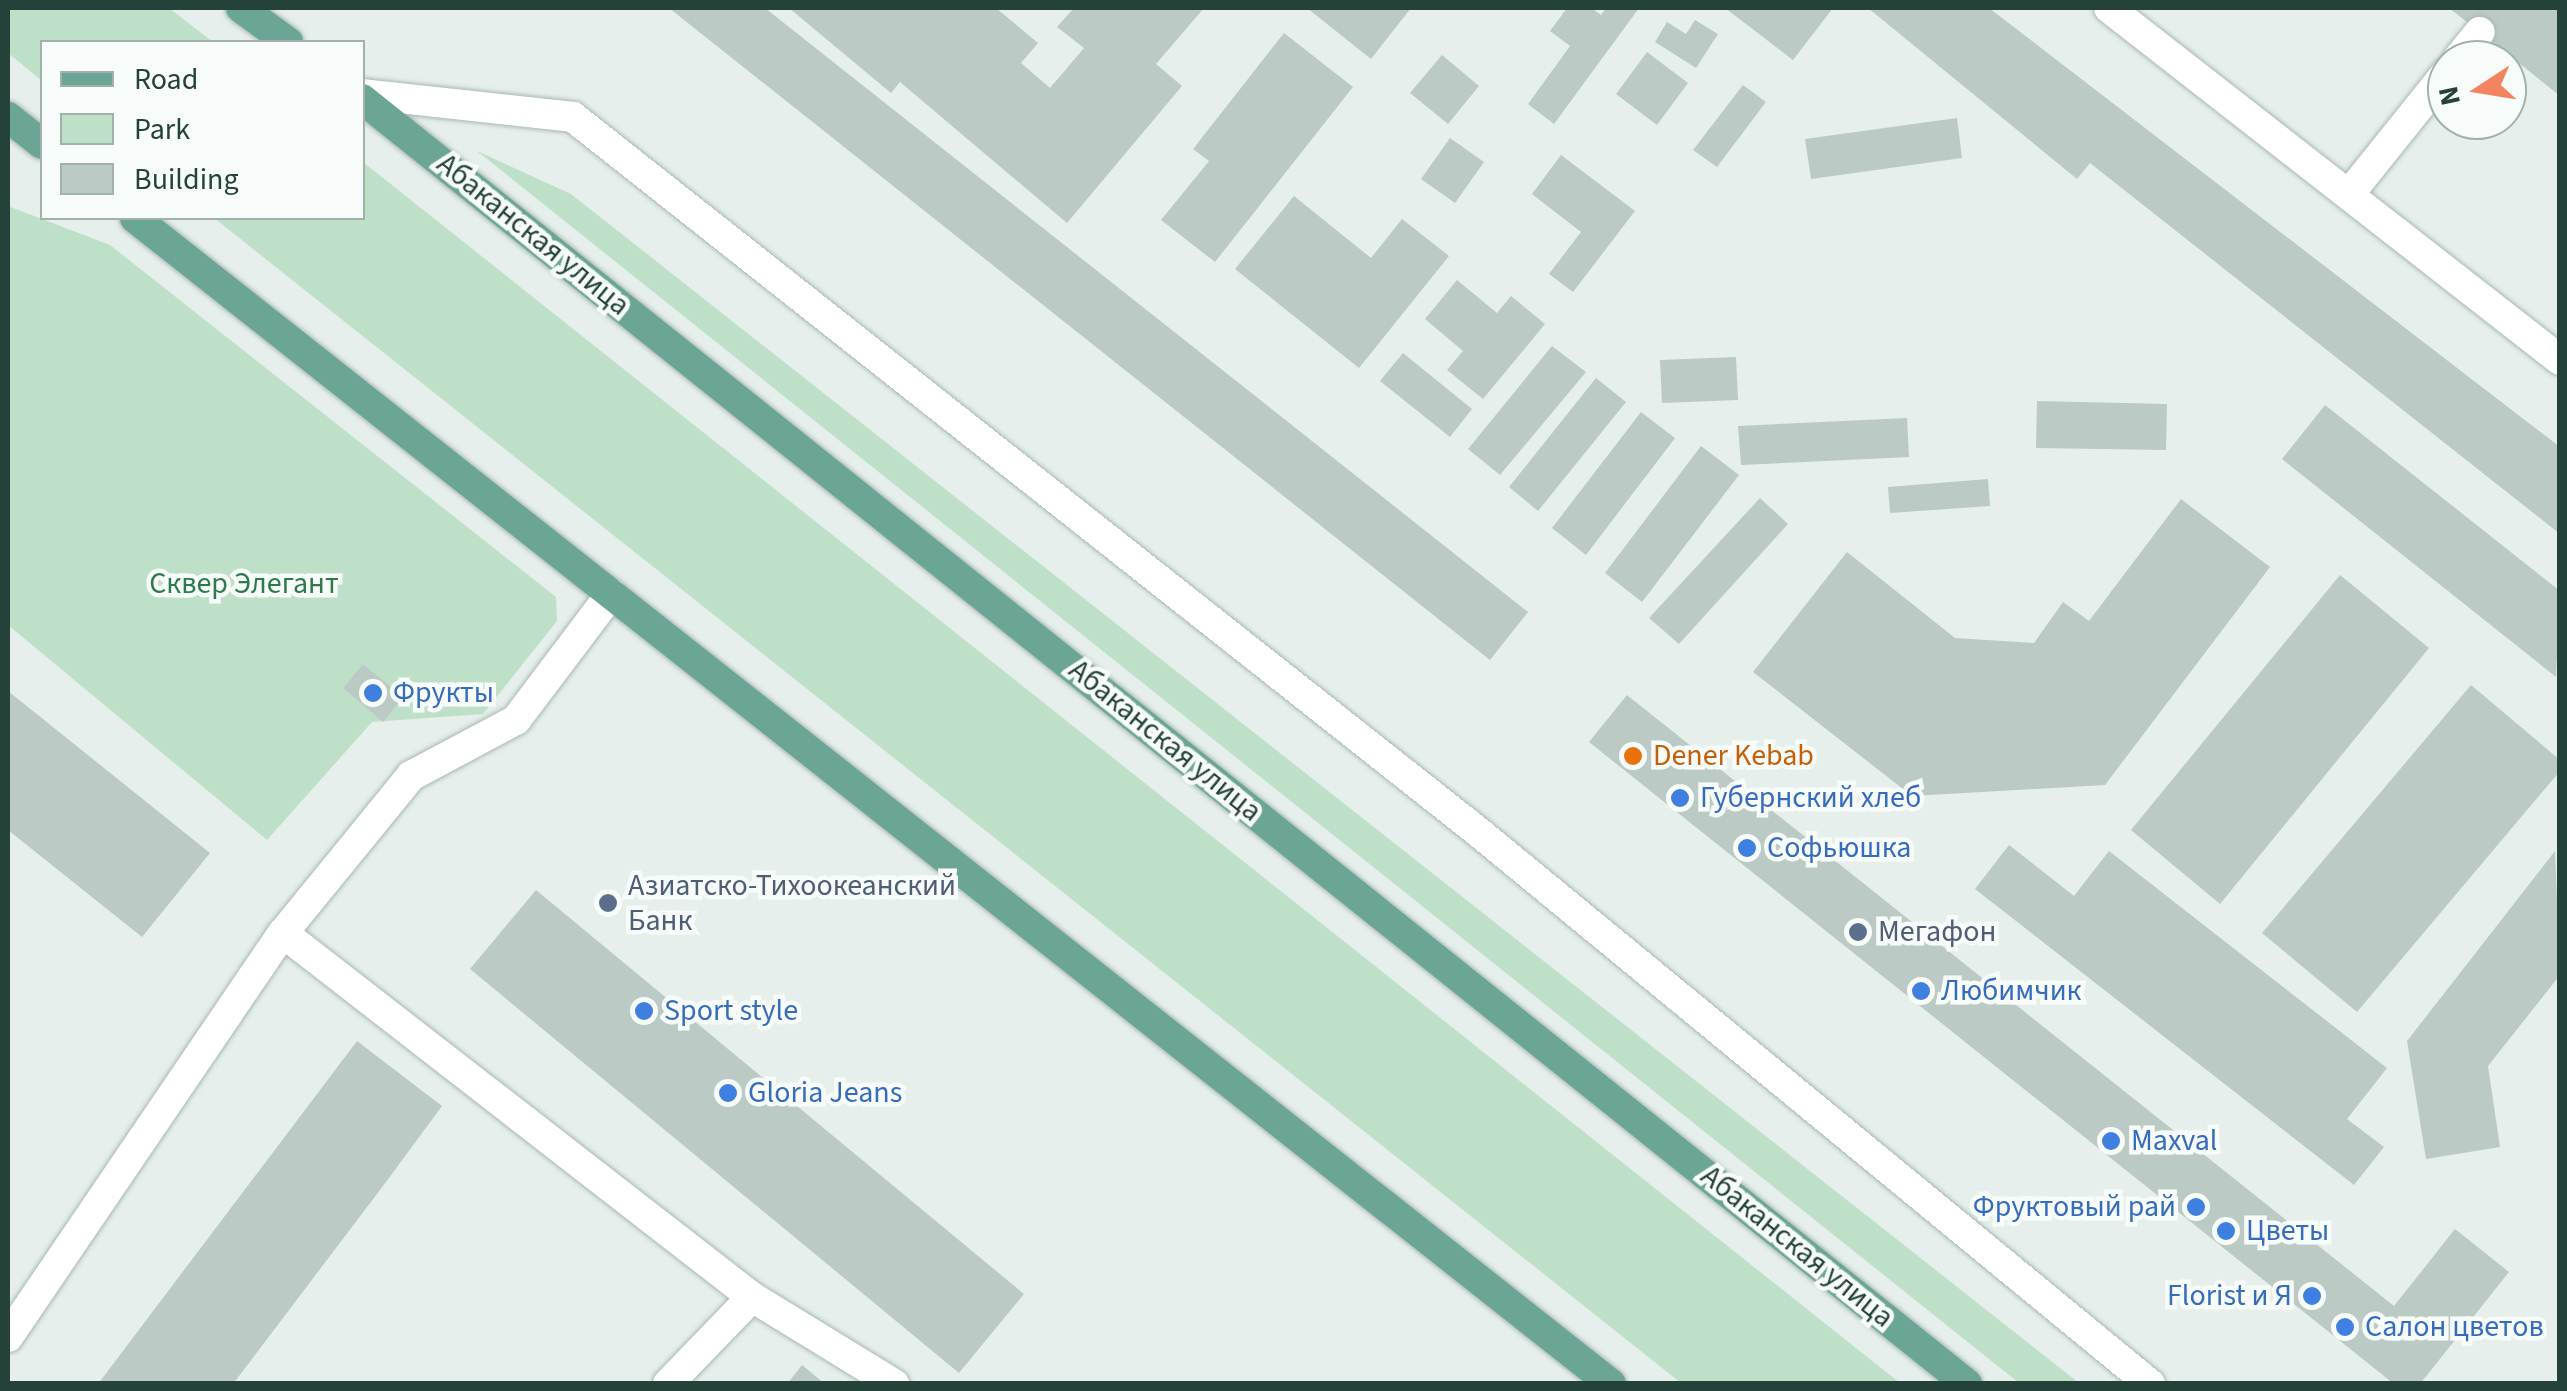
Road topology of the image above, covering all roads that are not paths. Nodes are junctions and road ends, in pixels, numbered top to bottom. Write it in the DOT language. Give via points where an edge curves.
graph roads {
  1 [pos="240,8"];
  2 [pos="2109,8"];
  3 [pos="2480,32"];
  4 [pos="285,40"];
  5 [pos="2473,40"];
  6 [pos="365,96"];
  7 [pos="2427,97"];
  8 [pos="365,98"];
  9 [pos="8,116"];
  10 [pos="40,142"];
  11 [pos="2350,192"];
  12 [pos="138,220"];
  13 [pos="2560,360"];
  14 [pos="611,594"];
  15 [pos="282,933"];
  16 [pos="752,1297"];
  17 [pos="8,1337"];
  18 [pos="668,1384"];
  19 [pos="894,1384"];
  20 [pos="1611,1384"];
  21 [pos="1967,1384"];
  22 [pos="2150,1384"];
  1 -- 4 [label="main road"];
  2 -- 11 [label="lane"];
  3 -- 5 [label="lane"];
  6 -- 22 [label="lane" via="573,117 1466,823"];
  7 -- 11 [label="lane"];
  8 -- 21 [label="main road, Абаканская улица"];
  9 -- 10 [label="main road"];
  11 -- 13 [label="lane"];
  12 -- 14 [label="main road"];
  14 -- 15 [label="lane" via="516,720 412,776"];
  14 -- 20 [label="main road"];
  15 -- 16 [label="lane"];
  15 -- 17 [label="lane"];
  16 -- 18 [label="lane"];
  16 -- 19 [label="lane"];
}
